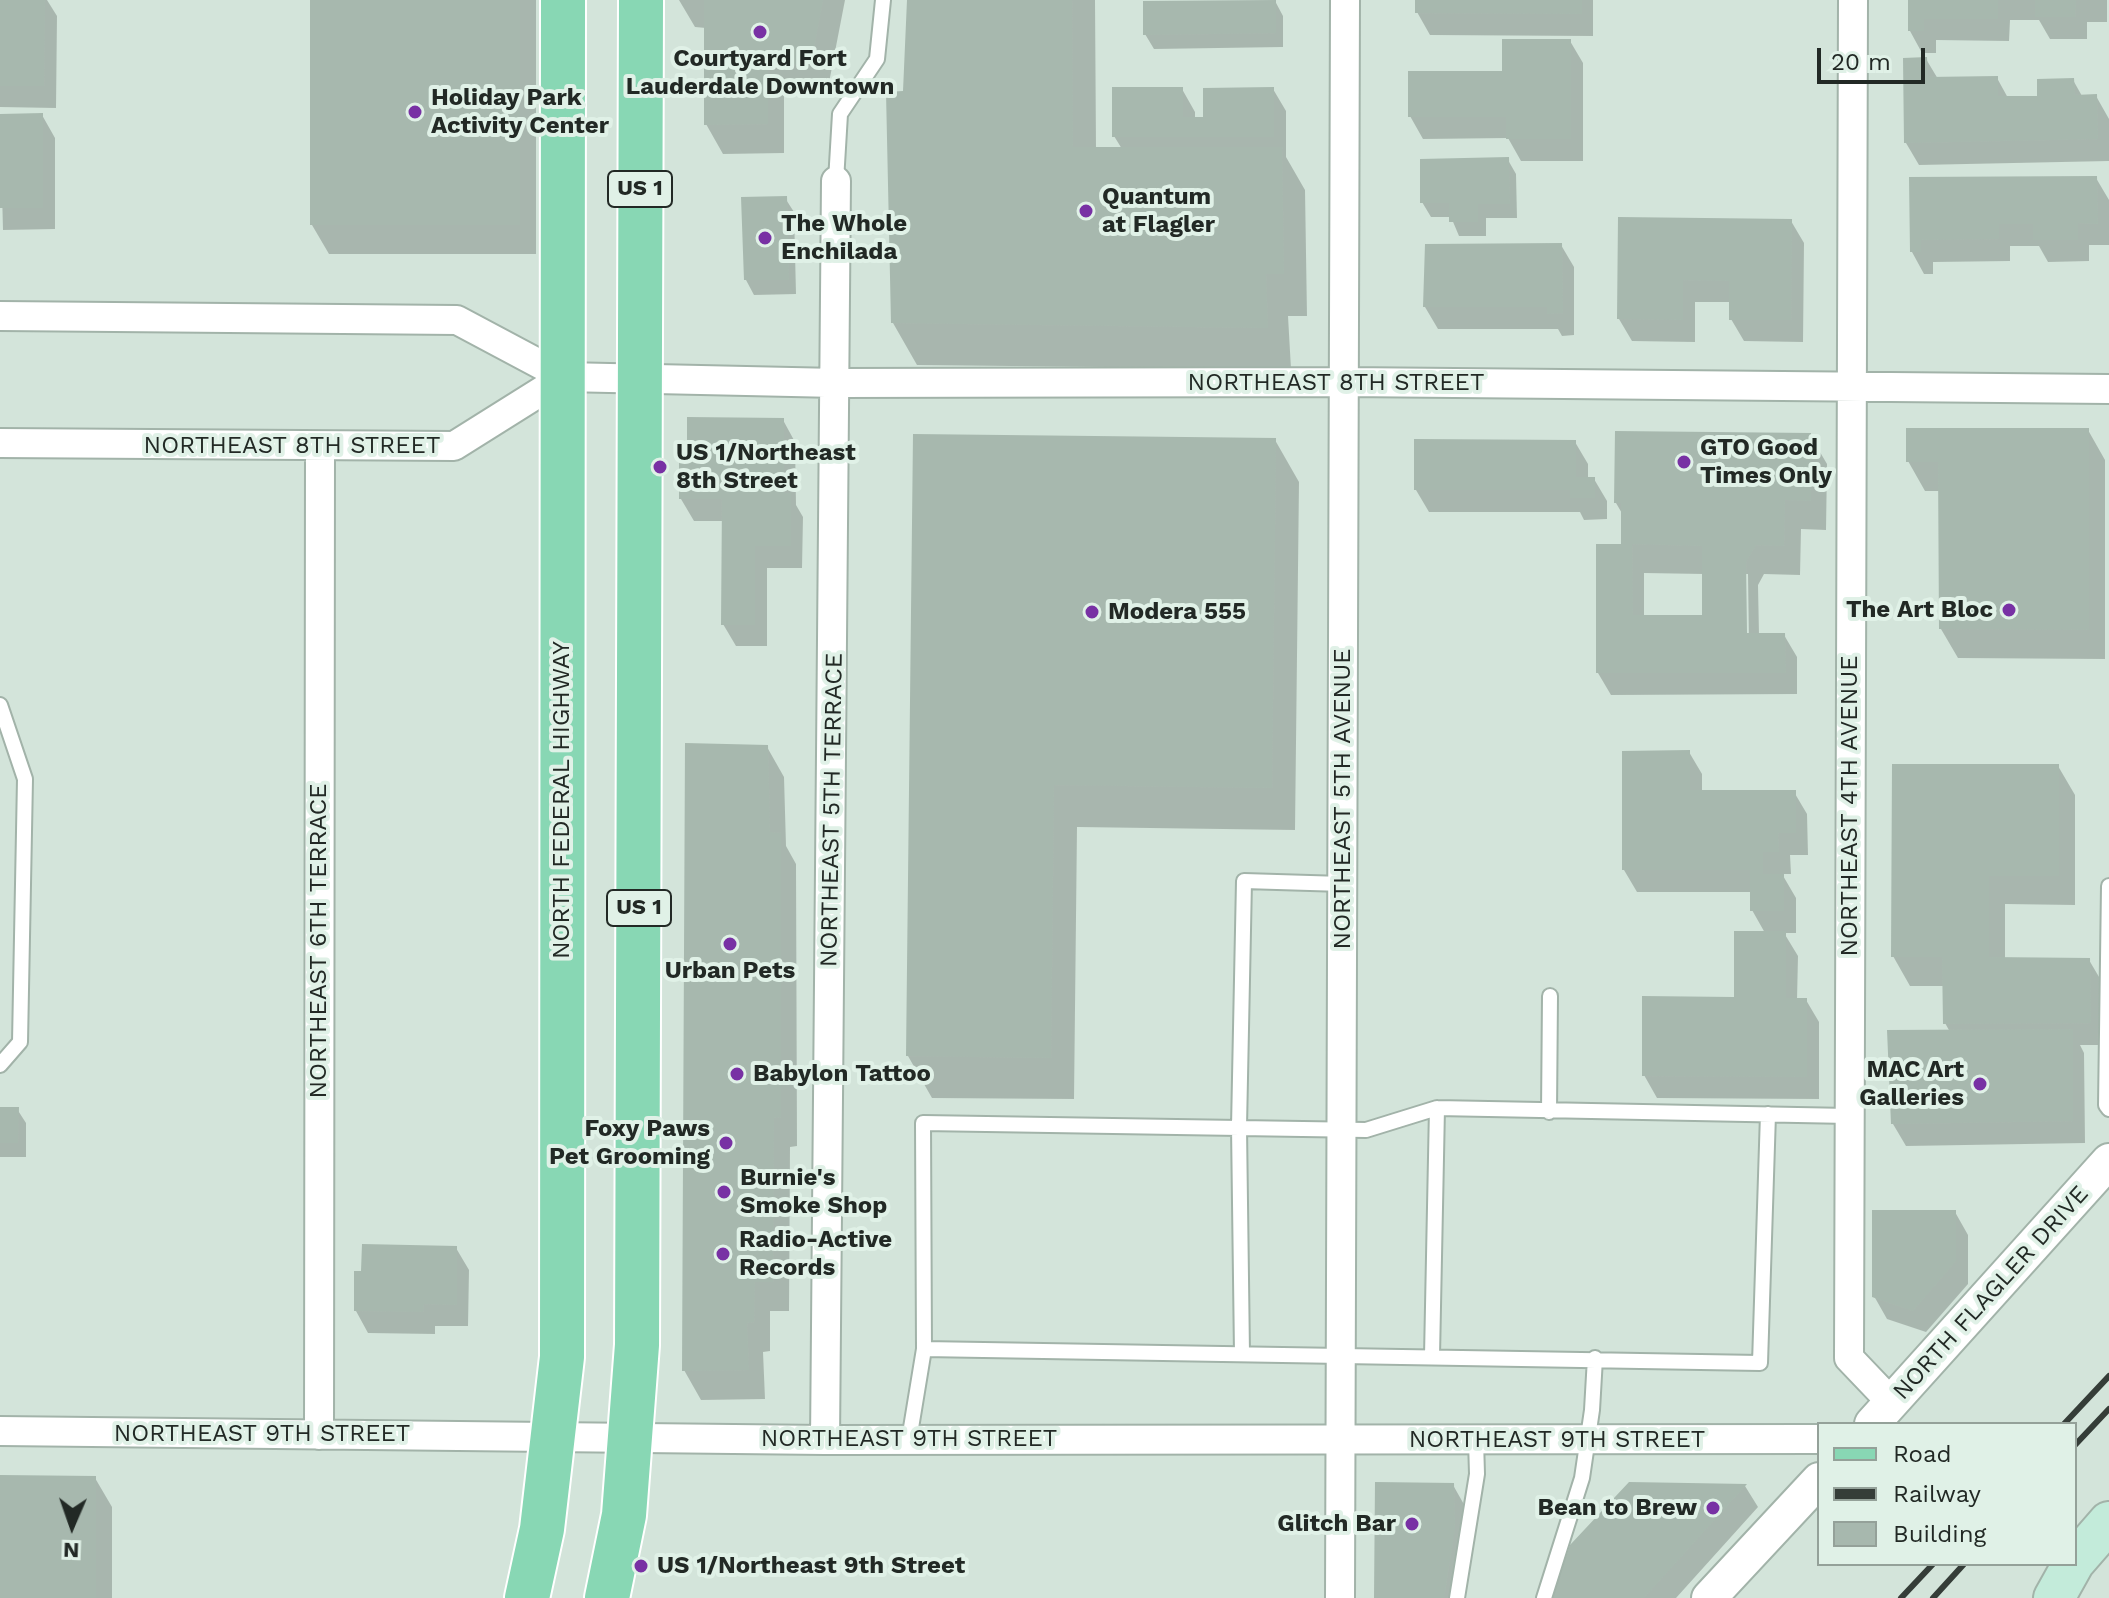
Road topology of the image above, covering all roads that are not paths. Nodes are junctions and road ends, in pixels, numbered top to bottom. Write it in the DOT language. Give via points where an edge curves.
graph roads {
  1 [pos="563,0"];
  2 [pos="641,0"];
  3 [pos="883,0"];
  4 [pos="1345,0"];
  5 [pos="1853,0"];
  6 [pos="836,181"];
  7 [pos="0,316"];
  8 [pos="564,377"];
  9 [pos="639,378"];
  10 [pos="1346,382"];
  11 [pos="837,383"];
  12 [pos="1850,386"];
  13 [pos="2109,389"];
  14 [pos="0,443"];
  15 [pos="320,447"];
  16 [pos="0,705"];
  17 [pos="1343,884"];
  18 [pos="2109,886"];
  19 [pos="1550,996"];
  20 [pos="0,1065"];
  21 [pos="1437,1108"];
  22 [pos="2109,1109"];
  23 [pos="1549,1112"];
  24 [pos="1768,1114"];
  25 [pos="1849,1116"];
  26 [pos="1239,1127"];
  27 [pos="1342,1130"];
  28 [pos="2109,1161"];
  29 [pos="924,1349"];
  30 [pos="1242,1354"];
  31 [pos="1340,1355"];
  32 [pos="1432,1356"];
  33 [pos="1595,1358"];
  34 [pos="1882,1414"];
  35 [pos="0,1431"];
  36 [pos="319,1435"];
  37 [pos="555,1436"];
  38 [pos="632,1437"];
  39 [pos="1339,1439"];
  40 [pos="1817,1439"];
  41 [pos="825,1440"];
  42 [pos="909,1440"];
  43 [pos="1476,1440"];
  44 [pos="1587,1441"];
  45 [pos="1817,1482"];
  46 [pos="2109,1522"];
  47 [pos="2077,1559"];
  48 [pos="2072,1566"];
  49 [pos="527,1598"];
  50 [pos="607,1598"];
  51 [pos="1340,1598"];
  52 [pos="1457,1598"];
  53 [pos="1544,1598"];
  54 [pos="1709,1598"];
  55 [pos="2054,1598"];
  1 -- 8 [label="main road, NORTH FEDERAL HIGHWAY"];
  2 -- 9 [label="main road, US 1"];
  3 -- 6 [label="lane" via="877,59 840,114"];
  4 -- 10 [label="street, NORTHEAST 5TH AVENUE"];
  5 -- 12 [label="street, NORTHEAST 4TH AVENUE"];
  6 -- 11 [label="street, NORTHEAST 5TH TERRACE"];
  7 -- 8 [label="street, NORTHEAST 8TH STREET" via="457,320"];
  8 -- 9 [label="street, NORTHEAST 8TH STREET"];
  8 -- 15 [label="street, NORTHEAST 8TH STREET" via="454,446"];
  8 -- 37 [label="main road, NORTH FEDERAL HIGHWAY" via="562,1357"];
  9 -- 11 [label="street, NORTHEAST 8TH STREET"];
  9 -- 38 [label="main road, US 1" via="637,1329"];
  10 -- 11 [label="street, NORTHEAST 8TH STREET"];
  10 -- 12 [label="street, NORTHEAST 8TH STREET"];
  10 -- 17 [label="street, NORTHEAST 5TH AVENUE"];
  11 -- 41 [label="street, NORTHEAST 5TH TERRACE"];
  12 -- 13 [label="street, NORTHEAST 8TH STREET"];
  12 -- 25 [label="street, NORTHEAST 4TH AVENUE"];
  14 -- 15 [label="street, NORTHEAST 8TH STREET"];
  15 -- 36 [label="street, NORTHEAST 6TH TERRACE"];
  16 -- 20 [label="lane" via="25,779 20,1042"];
  17 -- 26 [label="lane" via="1244,881"];
  17 -- 27 [label="street, NORTHEAST 5TH AVENUE"];
  18 -- 22 [label="lane"];
  19 -- 23 [label="lane"];
  21 -- 23 [label="lane"];
  21 -- 27 [label="lane" via="1366,1130"];
  21 -- 32 [label="lane"];
  23 -- 24 [label="lane"];
  24 -- 25 [label="lane"];
  24 -- 33 [label="lane" via="1760,1363"];
  25 -- 34 [label="street, NORTHEAST 4TH AVENUE" via="1849,1358"];
  26 -- 27 [label="lane"];
  26 -- 29 [label="lane" via="923,1123"];
  26 -- 30 [label="lane"];
  27 -- 31 [label="street, NORTHEAST 5TH AVENUE"];
  28 -- 34 [label="street, NORTH FLAGLER DRIVE"];
  29 -- 30 [label="lane"];
  29 -- 42 [label="lane"];
  30 -- 31 [label="lane"];
  31 -- 32 [label="lane"];
  31 -- 39 [label="street, NORTHEAST 5TH AVENUE"];
  32 -- 33 [label="lane"];
  33 -- 44 [label="lane"];
  35 -- 36 [label="street, NORTHEAST 9TH STREET"];
  36 -- 37 [label="street, NORTHEAST 9TH STREET"];
  37 -- 38 [label="street, NORTHEAST 9TH STREET"];
  37 -- 49 [label="main road, NORTH FEDERAL HIGHWAY"];
  38 -- 41 [label="street, NORTHEAST 9TH STREET"];
  38 -- 50 [label="main road, US 1" via="624,1515"];
  39 -- 42 [label="street, NORTHEAST 9TH STREET"];
  39 -- 43 [label="street, NORTHEAST 9TH STREET"];
  39 -- 51 [label="street, NORTHEAST 5TH AVENUE"];
  40 -- 44 [label="street, NORTHEAST 9TH STREET"];
  41 -- 42 [label="street, NORTHEAST 9TH STREET"];
  43 -- 44 [label="street, NORTHEAST 9TH STREET"];
  43 -- 52 [label="lane" via="1477,1474"];
  44 -- 53 [label="lane" via="1582,1478"];
  45 -- 54 [label="street"];
  46 -- 47 [label="main road"];
  48 -- 55 [label="main road"];
}
